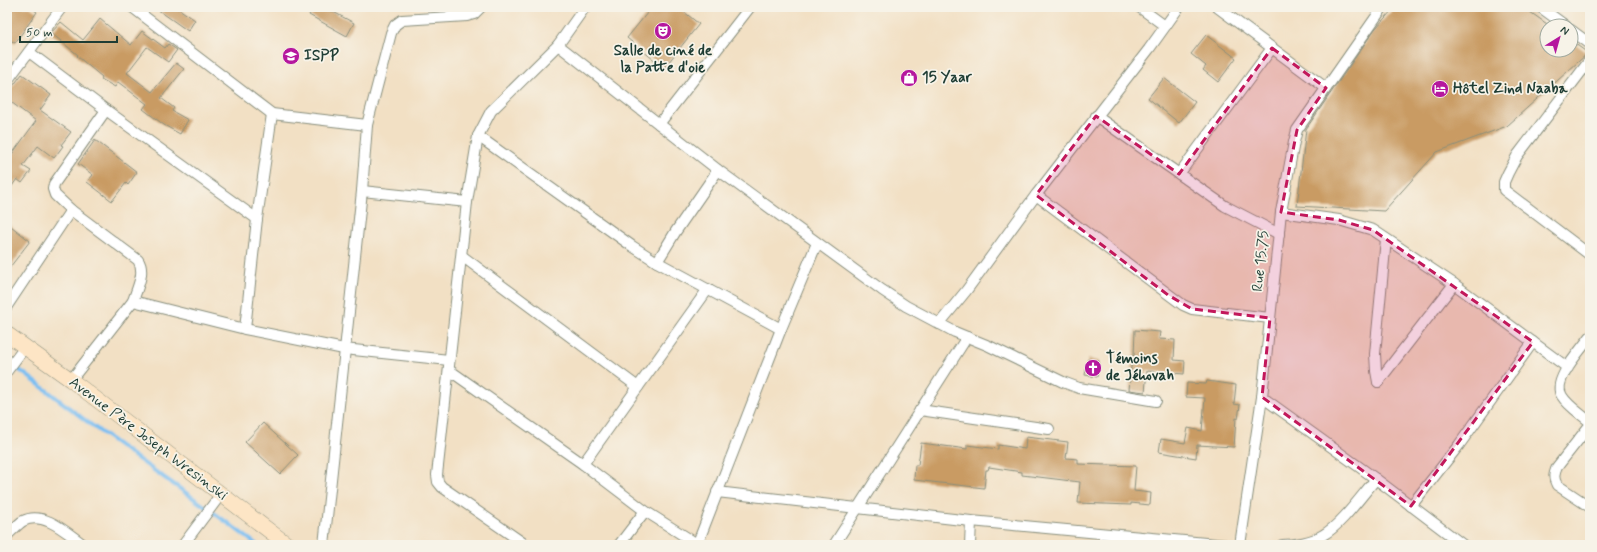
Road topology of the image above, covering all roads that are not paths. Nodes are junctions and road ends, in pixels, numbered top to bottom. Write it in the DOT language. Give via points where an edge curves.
graph roads {
  1 [pos="62,7"];
  2 [pos="132,7"];
  3 [pos="481,7"];
  4 [pos="585,7"];
  5 [pos="750,7"];
  6 [pos="1139,7"];
  7 [pos="1179,7"];
  8 [pos="1217,7"];
  9 [pos="1383,7"];
  10 [pos="1540,7"];
  11 [pos="1555,18"];
  12 [pos="1165,26"];
  13 [pos="1579,36"];
  14 [pos="1590,44"];
  15 [pos="558,45"];
  16 [pos="1272,48"];
  17 [pos="30,52"];
  18 [pos="1590,60"];
  19 [pos="7,80"];
  20 [pos="1326,88"];
  21 [pos="106,110"];
  22 [pos="272,114"];
  23 [pos="1096,116"];
  24 [pos="660,124"];
  25 [pos="367,125"];
  26 [pos="478,136"];
  27 [pos="718,170"];
  28 [pos="1179,174"];
  29 [pos="362,191"];
  30 [pos="1036,195"];
  31 [pos="467,202"];
  32 [pos="71,210"];
  33 [pos="1281,212"];
  34 [pos="257,219"];
  35 [pos="1279,234"];
  36 [pos="1386,239"];
  37 [pos="817,243"];
  38 [pos="1590,255"];
  39 [pos="462,256"];
  40 [pos="657,262"];
  41 [pos="1454,284"];
  42 [pos="708,289"];
  43 [pos="133,301"];
  44 [pos="7,306"];
  45 [pos="1270,318"];
  46 [pos="939,324"];
  47 [pos="245,329"];
  48 [pos="781,329"];
  49 [pos="7,334"];
  50 [pos="967,337"];
  51 [pos="1590,337"];
  52 [pos="1533,342"];
  53 [pos="25,347"];
  54 [pos="344,349"];
  55 [pos="449,365"];
  56 [pos="1568,368"];
  57 [pos="8,370"];
  58 [pos="71,380"];
  59 [pos="638,387"];
  60 [pos="1262,397"];
  61 [pos="1156,401"];
  62 [pos="920,410"];
  63 [pos="1590,422"];
  64 [pos="1590,425"];
  65 [pos="1049,429"];
  66 [pos="583,464"];
  67 [pos="1376,479"];
  68 [pos="717,492"];
  69 [pos="217,499"];
  70 [pos="1411,506"];
  71 [pos="1590,507"];
  72 [pos="858,508"];
  73 [pos="645,511"];
  74 [pos="971,521"];
  75 [pos="7,535"];
  76 [pos="1458,543"];
  77 [pos="697,544"];
  78 [pos="84,545"];
  79 [pos="184,545"];
  80 [pos="288,545"];
  81 [pos="324,545"];
  82 [pos="526,545"];
  83 [pos="619,545"];
  84 [pos="834,545"];
  85 [pos="970,545"];
  86 [pos="1227,545"];
  87 [pos="1240,545"];
  88 [pos="1282,545"];
  1 -- 17 [label="street"];
  2 -- 22 [label="street"];
  3 -- 25 [label="street" via="474,14 467,16 402,20 394,25"];
  4 -- 15 [label="street"];
  5 -- 24 [label="street"];
  6 -- 12 [label="street"];
  7 -- 12 [label="street"];
  8 -- 16 [label="street"];
  9 -- 20 [label="street, Rue 15.75"];
  10 -- 11 [label="street"];
  12 -- 23 [label="street"];
  13 -- 14 [label="street"];
  15 -- 24 [label="street"];
  15 -- 26 [label="street" via="491,111"];
  16 -- 20 [label="street"];
  16 -- 28 [label="street"];
  17 -- 19 [label="street"];
  17 -- 21 [label="street"];
  18 -- 38 [label="street" via="1521,150 1504,182 1504,190"];
  20 -- 33 [label="street, Rue 15.75" via="1297,130"];
  21 -- 32 [label="street" via="54,184 55,195"];
  21 -- 34 [label="street"];
  22 -- 25 [label="street"];
  22 -- 34 [label="street"];
  23 -- 28 [label="street"];
  23 -- 30 [label="street"];
  24 -- 27 [label="street"];
  25 -- 29 [label="street"];
  26 -- 31 [label="street"];
  26 -- 40 [label="street"];
  27 -- 37 [label="street"];
  27 -- 40 [label="street"];
  28 -- 35 [label="street" via="1225,206"];
  29 -- 31 [label="street"];
  29 -- 54 [label="street"];
  30 -- 45 [label="street" via="1168,295 1192,310"];
  30 -- 46 [label="street"];
  31 -- 39 [label="street"];
  32 -- 43 [label="street" via="138,260 142,272"];
  32 -- 44 [label="street"];
  33 -- 35 [label="street, Rue 15.75"];
  33 -- 36 [label="street" via="1339,220 1373,230"];
  34 -- 47 [label="street"];
  35 -- 45 [label="street, Rue 15.75"];
  36 -- 41 [label="street"];
  36 -- 41 [label="street" via="1375,354 1378,382"];
  37 -- 46 [label="street" via="906,306"];
  37 -- 48 [label="street"];
  39 -- 55 [label="street"];
  39 -- 59 [label="street"];
  40 -- 42 [label="street"];
  41 -- 52 [label="street"];
  42 -- 48 [label="street"];
  42 -- 59 [label="street"];
  43 -- 47 [label="street"];
  43 -- 58 [label="street"];
  45 -- 60 [label="street, Rue 15.75"];
  46 -- 50 [label="street"];
  47 -- 54 [label="street"];
  48 -- 68 [label="street"];
  49 -- 53 [label="street, Avenue Père Joseph Wresinski"];
  50 -- 61 [label="street" via="1079,388"];
  50 -- 62 [label="street"];
  51 -- 56 [label="street"];
  52 -- 56 [label="street"];
  52 -- 70 [label="street" via="1459,445"];
  53 -- 57 [label="street"];
  53 -- 58 [label="street, Avenue Père Joseph Wresinski"];
  54 -- 55 [label="street"];
  54 -- 81 [label="street"];
  55 -- 66 [label="street"];
  55 -- 82 [label="street" via="438,482"];
  56 -- 63 [label="street" via="1561,379 1561,396"];
  58 -- 69 [label="street, Avenue Père Joseph Wresinski"];
  59 -- 66 [label="street"];
  60 -- 67 [label="street"];
  60 -- 87 [label="street, Rue 15.75"];
  62 -- 65 [label="street"];
  62 -- 72 [label="street"];
  64 -- 71 [label="street" via="1557,467 1554,480 1557,485"];
  66 -- 73 [label="street"];
  67 -- 70 [label="street"];
  67 -- 88 [label="street" via="1323,536 1294,545"];
  68 -- 72 [label="street"];
  68 -- 77 [label="street"];
  69 -- 79 [label="street"];
  69 -- 80 [label="street, Avenue Père Joseph Wresinski"];
  70 -- 76 [label="street"];
  72 -- 74 [label="street"];
  72 -- 84 [label="street"];
  73 -- 77 [label="street"];
  73 -- 83 [label="street"];
  74 -- 85 [label="street"];
  74 -- 86 [label="street"];
  75 -- 78 [label="street" via="23,521 34,518 46,519"];
}
